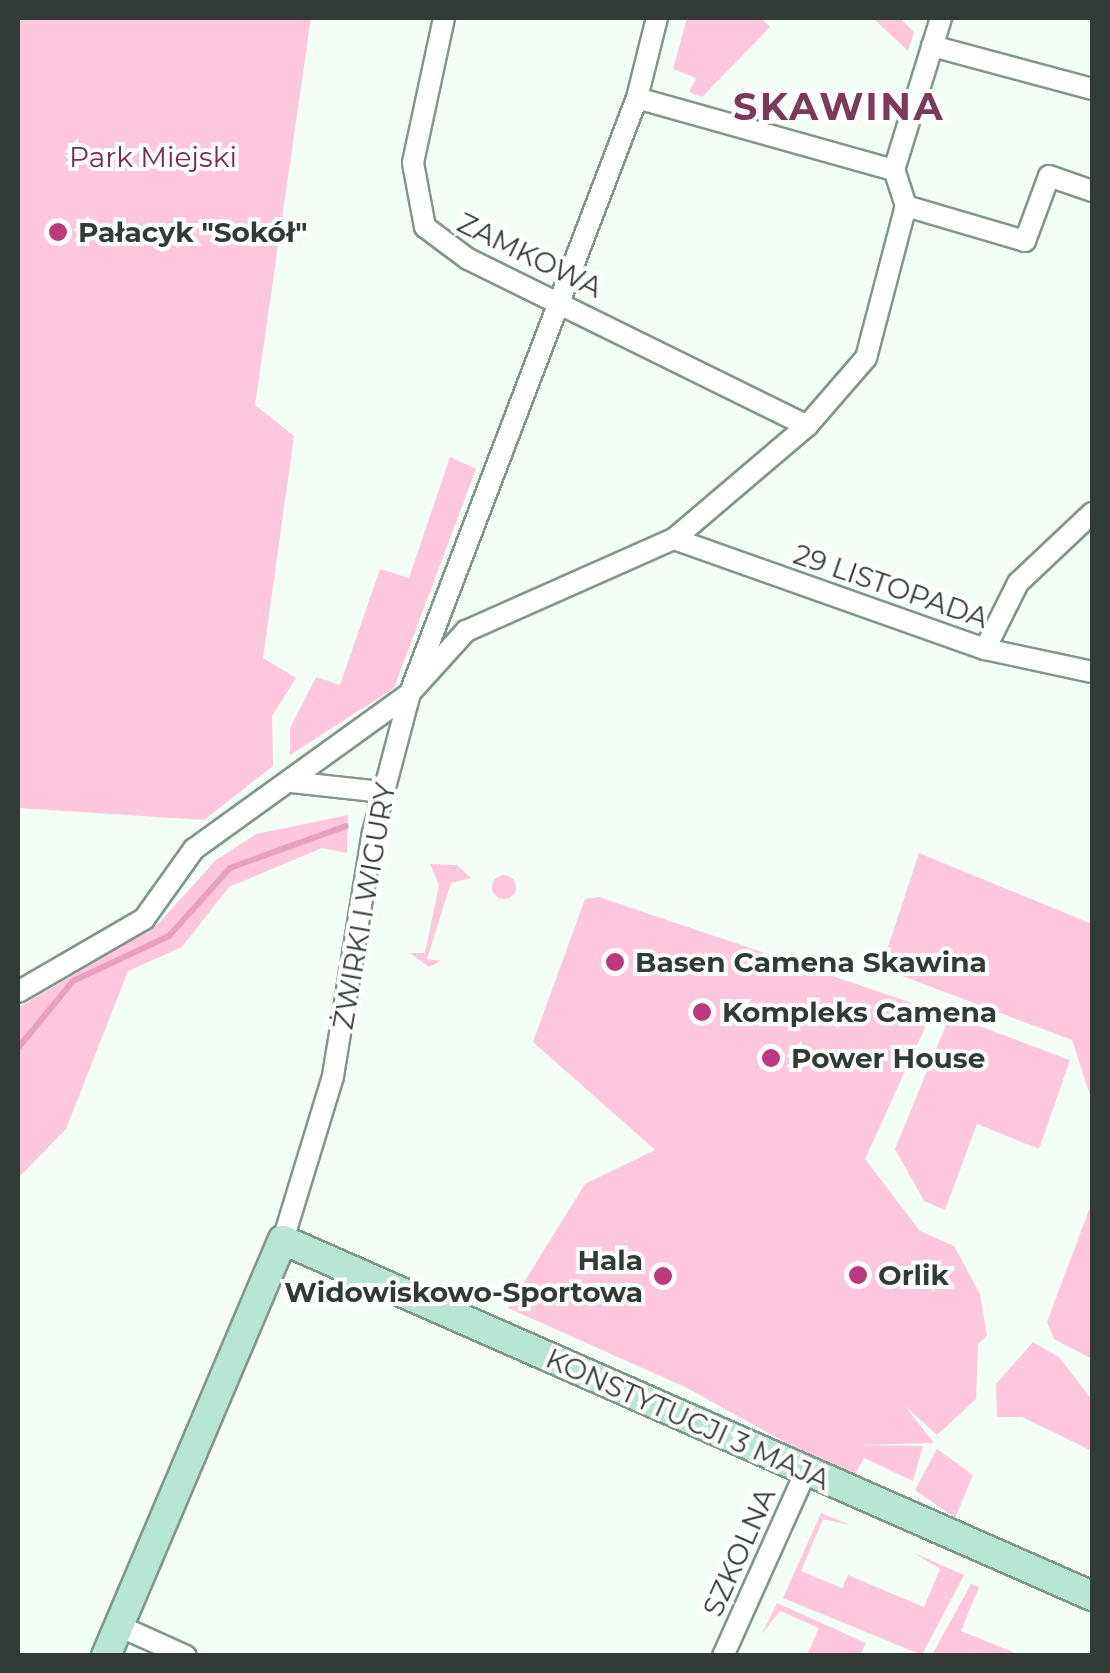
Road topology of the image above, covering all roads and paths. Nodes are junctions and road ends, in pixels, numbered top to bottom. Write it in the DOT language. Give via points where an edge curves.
graph roads {
  1 [pos="444,18"];
  2 [pos="657,18"];
  3 [pos="941,18"];
  4 [pos="932,46"];
  5 [pos="1092,89"];
  6 [pos="637,98"];
  7 [pos="894,170"];
  8 [pos="1092,192"];
  9 [pos="906,206"];
  10 [pos="558,302"];
  11 [pos="807,426"];
  12 [pos="1092,513"];
  13 [pos="674,540"];
  14 [pos="443,596"];
  15 [pos="466,631"];
  16 [pos="985,649"];
  17 [pos="1092,672"];
  18 [pos="410,693"];
  19 [pos="290,782"];
  20 [pos="382,792"];
  21 [pos="18,992"];
  22 [pos="283,1240"];
  23 [pos="806,1470"];
  24 [pos="1092,1596"];
  25 [pos="119,1626"];
  26 [pos="106,1656"];
  27 [pos="186,1656"];
  28 [pos="723,1656"];
  1 -- 10 [label="street, ZAMKOWA" via="413,163 416,213 449,249"];
  2 -- 6 [label="street, ŻWIRKI I WIGURY"];
  3 -- 4 [label="street"];
  4 -- 5 [label="street"];
  4 -- 7 [label="street"];
  6 -- 7 [label="street"];
  6 -- 10 [label="street, ŻWIRKI I WIGURY"];
  7 -- 9 [label="street"];
  8 -- 9 [label="street" via="1048,176 1025,241"];
  9 -- 11 [label="street" via="866,358"];
  10 -- 11 [label="street, ZAMKOWA"];
  10 -- 14 [label="street, ŻWIRKI I WIGURY"];
  11 -- 13 [label="street"];
  12 -- 16 [label="street" via="1018,583"];
  13 -- 15 [label="street"];
  13 -- 16 [label="street, 29 LISTOPADA"];
  14 -- 15 [label="street"];
  14 -- 18 [label="street, ŻWIRKI I WIGURY"];
  15 -- 18 [label="street"];
  16 -- 17 [label="street, 29 LISTOPADA"];
  18 -- 19 [label="street"];
  18 -- 20 [label="street, ŻWIRKI I WIGURY"];
  19 -- 20 [label="street"];
  19 -- 21 [label="street" via="194,849 144,919"];
  20 -- 22 [label="street, ŻWIRKI I WIGURY" via="333,1076"];
  22 -- 23 [label="street, KONSTYTUCJI 3 MAJA"];
  22 -- 25 [label="street, ŻWIRKI I WIGURY"];
  23 -- 24 [label="street, KONSTYTUCJI 3 MAJA"];
  23 -- 28 [label="street, SZKOLNA"];
  25 -- 26 [label="street, ŻWIRKI I WIGURY"];
  25 -- 27 [label="street"];
}
